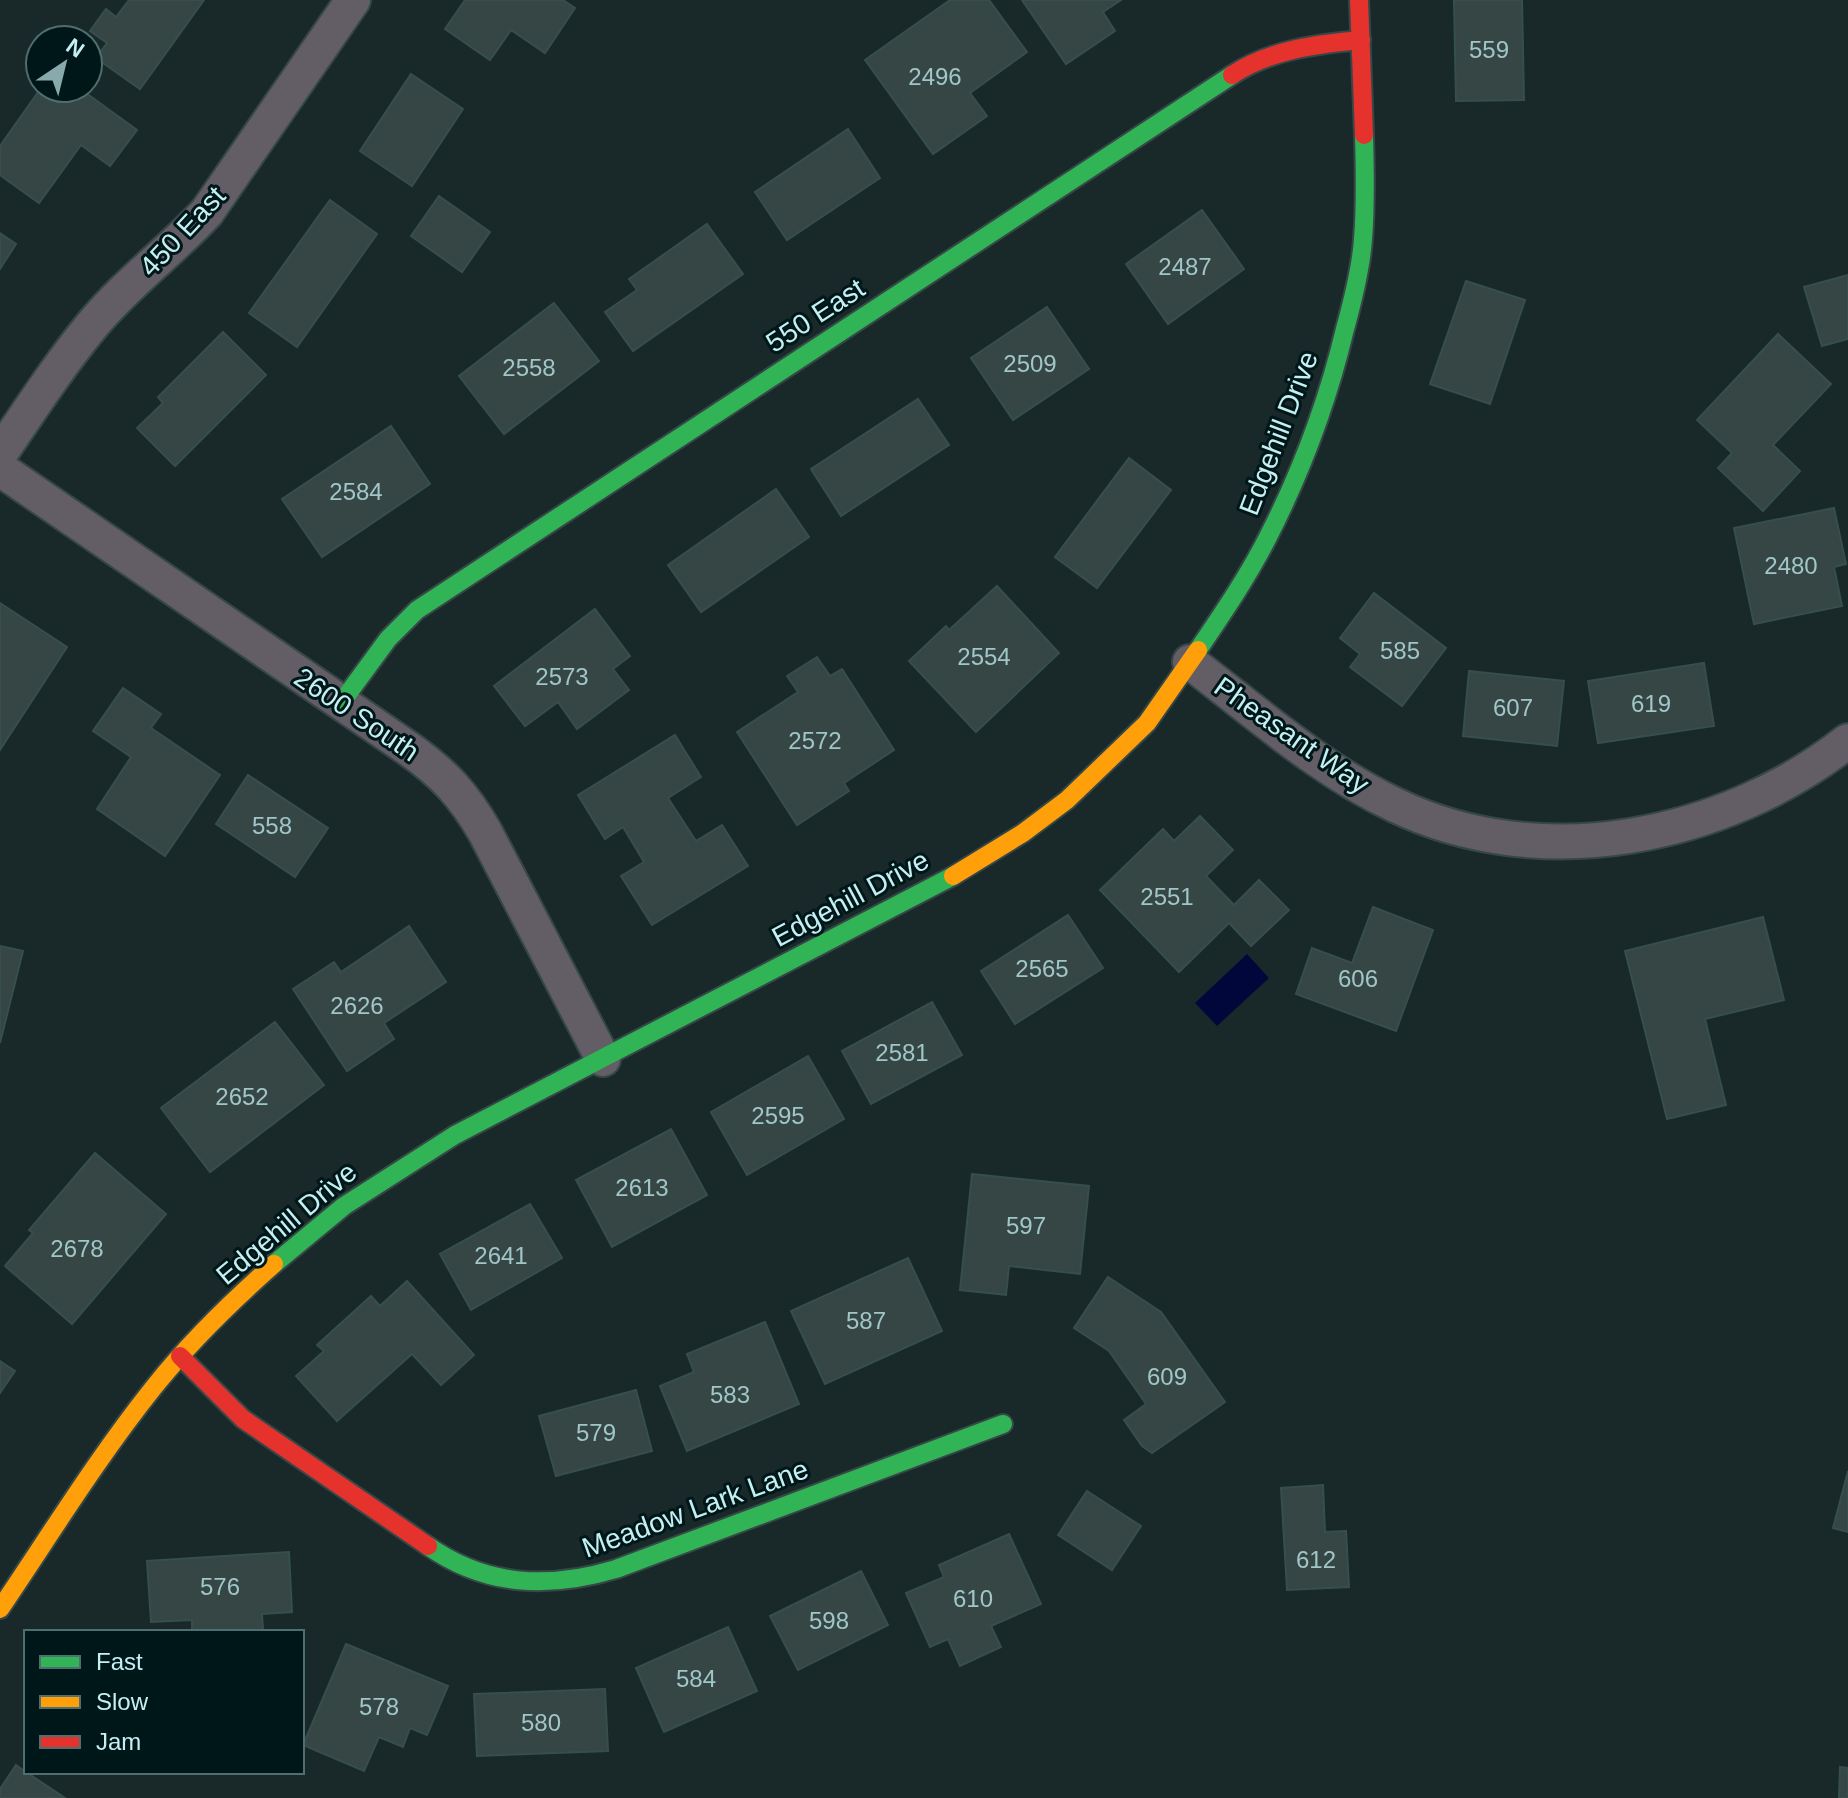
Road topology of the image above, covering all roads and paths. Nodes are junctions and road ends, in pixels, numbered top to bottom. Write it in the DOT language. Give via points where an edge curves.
graph roads {
  1 [pos="353,0"];
  2 [pos="1359,0"];
  3 [pos="1361,40"];
  4 [pos="0,454"];
  5 [pos="0,469"];
  6 [pos="1190,662"];
  7 [pos="341,703"];
  8 [pos="1848,741"];
  9 [pos="603,1059"];
  10 [pos="180,1356"];
  11 [pos="1003,1424"];
  12 [pos="0,1609"];
  1 -- 4 [label="street, 450 East" via="207,212 94,324"];
  2 -- 3 [label="street, Edgehill Drive"];
  3 -- 6 [label="street, Edgehill Drive" via="1363,242 1339,355 1298,473 1268,537"];
  3 -- 7 [label="street, 550 East" via="1290,48 1238,71 417,610 388,639"];
  5 -- 7 [label="street, 2600 South"];
  6 -- 8 [label="street, Pheasant Way" via="1359,786 1433,821 1510,837 1586,841 1698,820 1791,780"];
  6 -- 9 [label="street, Edgehill Drive" via="1147,723 1067,800 1023,833 963,871"];
  7 -- 9 [label="street, 2600 South" via="432,765 471,807"];
  9 -- 10 [label="street, Edgehill Drive" via="455,1135 344,1206 246,1289"];
  10 -- 11 [label="street, Meadow Lark Lane" via="243,1419 447,1559 474,1571 531,1583 560,1583 616,1569"];
  10 -- 12 [label="street, Edgehill Drive" via="120,1432"];
}
